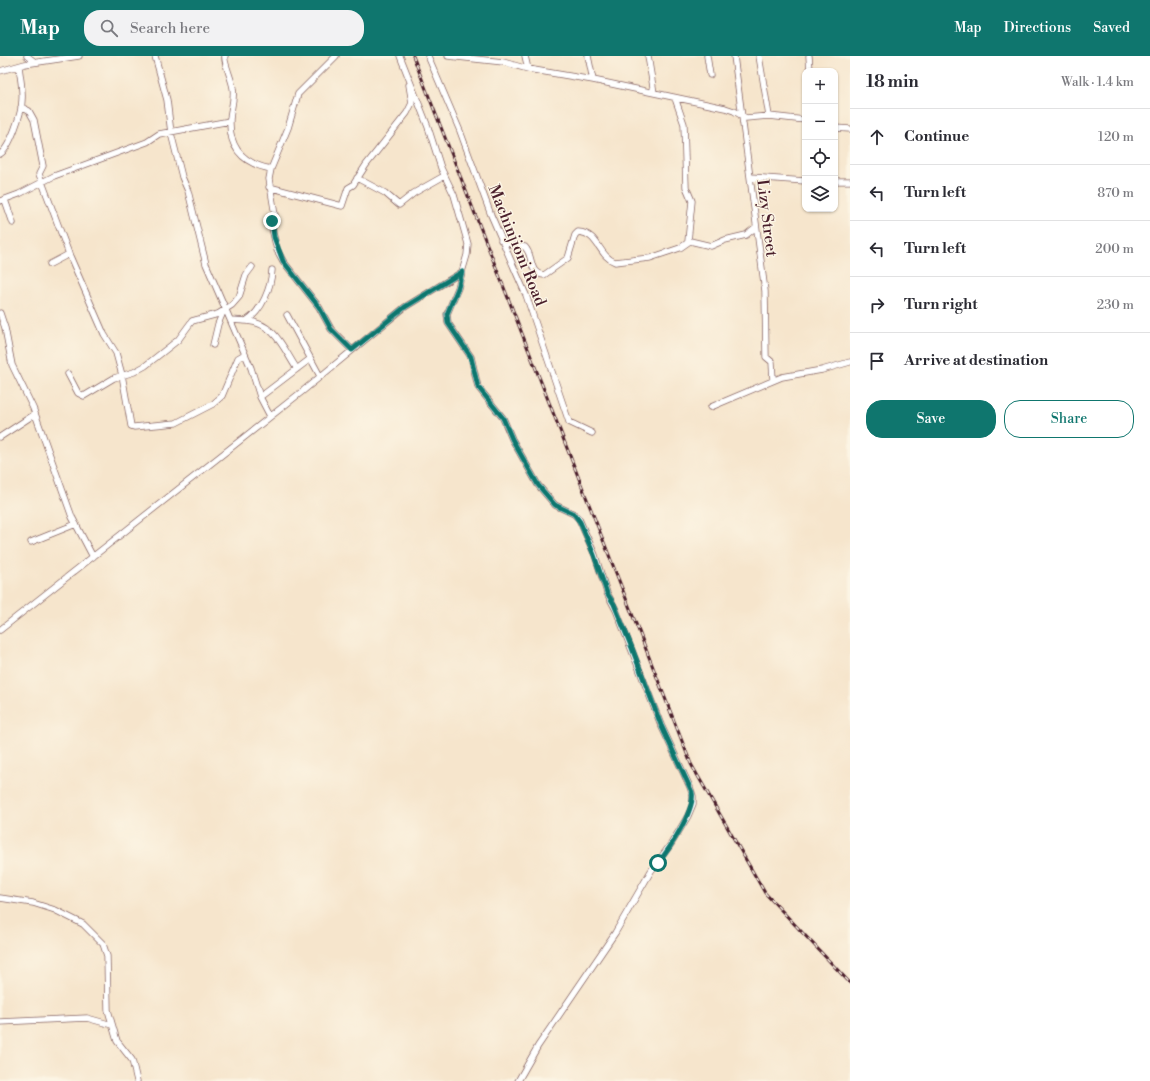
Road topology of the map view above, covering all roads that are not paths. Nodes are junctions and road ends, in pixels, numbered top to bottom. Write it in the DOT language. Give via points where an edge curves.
graph roads {
  1 [pos="27,56"];
  2 [pos="79,56"];
  3 [pos="155,56"];
  4 [pos="225,56"];
  5 [pos="336,56"];
  6 [pos="400,56"];
  7 [pos="428,56"];
  8 [pos="448,56"];
  9 [pos="525,56"];
  10 [pos="588,56"];
  11 [pos="648,56"];
  12 [pos="707,56"];
  13 [pos="734,56"];
  14 [pos="759,56"];
  15 [pos="809,56"];
  16 [pos="35,62"];
  17 [pos="19,66"];
  18 [pos="810,68"];
  19 [pos="528,69"];
  20 [pos="0,71"];
  21 [pos="710,75"];
  22 [pos="409,80"];
  23 [pos="593,80"];
  24 [pos="654,93"];
  25 [pos="675,98"];
  26 [pos="739,104"];
  27 [pos="21,107"];
  28 [pos="732,110"];
  29 [pos="741,116"];
  30 [pos="769,116"];
  31 [pos="802,120"];
  32 [pos="230,121"];
  33 [pos="838,128"];
  34 [pos="850,129"];
  35 [pos="172,133"];
  36 [pos="0,154"];
  37 [pos="271,169"];
  38 [pos="444,176"];
  39 [pos="750,177"];
  40 [pos="357,178"];
  41 [pos="42,181"];
  42 [pos="802,181"];
  43 [pos="838,181"];
  44 [pos="850,181"];
  45 [pos="269,187"];
  46 [pos="2,200"];
  47 [pos="13,223"];
  48 [pos="756,228"];
  49 [pos="501,240"];
  50 [pos="688,241"];
  51 [pos="69,254"];
  52 [pos="50,264"];
  53 [pos="252,267"];
  54 [pos="272,270"];
  55 [pos="462,272"];
  56 [pos="224,310"];
  57 [pos="0,313"];
  58 [pos="287,315"];
  59 [pos="230,320"];
  60 [pos="246,321"];
  61 [pos="213,344"];
  62 [pos="352,350"];
  63 [pos="245,354"];
  64 [pos="310,360"];
  65 [pos="850,362"];
  66 [pos="297,369"];
  67 [pos="68,374"];
  68 [pos="122,375"];
  69 [pos="320,376"];
  70 [pos="773,380"];
  71 [pos="260,397"];
  72 [pos="711,407"];
  73 [pos="35,414"];
  74 [pos="270,416"];
  75 [pos="592,433"];
  76 [pos="0,437"];
  77 [pos="76,524"];
  78 [pos="31,542"];
  79 [pos="93,557"];
  80 [pos="0,630"];
  81 [pos="0,898"];
  82 [pos="0,1022"];
  83 [pos="112,1025"];
  84 [pos="137,1081"];
  85 [pos="518,1081"];
  1 -- 16 [label="street"];
  2 -- 16 [label="street"];
  3 -- 35 [label="street" via="167,100"];
  4 -- 32 [label="street" via="234,95"];
  5 -- 37 [label="street" via="299,91 288,128"];
  6 -- 22 [label="street"];
  7 -- 49 [label="street, Machinjioni Road" via="460,131"];
  8 -- 19 [label="street" via="503,62"];
  9 -- 19 [label="street"];
  10 -- 23 [label="street"];
  11 -- 24 [label="street"];
  12 -- 21 [label="street"];
  13 -- 26 [label="street, Lizy Street"];
  14 -- 30 [label="street"];
  15 -- 18 [label="street"];
  16 -- 17 [label="street"];
  17 -- 20 [label="street"];
  17 -- 27 [label="street"];
  19 -- 23 [label="street"];
  22 -- 38 [label="street"];
  22 -- 40 [label="street" via="411,106"];
  23 -- 24 [label="street"];
  24 -- 25 [label="street"];
  25 -- 28 [label="street"];
  25 -- 50 [label="street" via="684,124 686,187 692,200"];
  26 -- 28 [label="street"];
  26 -- 29 [label="street, Lizy Street"];
  27 -- 36 [label="street" via="5,151"];
  27 -- 41 [label="street" via="31,113 34,120 43,166 39,174"];
  28 -- 29 [label="street"];
  29 -- 30 [label="street" via="748,119"];
  29 -- 39 [label="street, Lizy Street"];
  30 -- 31 [label="street"];
  32 -- 35 [label="street"];
  32 -- 37 [label="street" via="233,144 240,153 253,165"];
  33 -- 34 [label="street"];
  35 -- 41 [label="street" via="159,134 147,142"];
  35 -- 56 [label="street" via="206,264"];
  37 -- 45 [label="street"];
  38 -- 40 [label="street" via="399,205 385,193"];
  38 -- 55 [label="street" via="454,195 468,244 468,255"];
  39 -- 42 [label="street"];
  39 -- 48 [label="street, Lizy Street"];
  40 -- 45 [label="street" via="348,188 341,207"];
  41 -- 46 [label="street"];
  41 -- 51 [label="street"];
  43 -- 44 [label="street"];
  45 -- 62 [label="street" via="275,215 271,224 280,257 319,307 331,329"];
  46 -- 47 [label="street"];
  48 -- 50 [label="street" via="746,235 711,246"];
  48 -- 70 [label="street, Lizy Street" via="765,291 766,357 772,362"];
  49 -- 50 [label="street" via="513,246 524,246 531,256 533,270 544,275 568,258 578,232 596,240 605,255 615,262 650,258 680,248"];
  49 -- 75 [label="street, Machinjioni Road" via="526,295 569,422"];
  51 -- 52 [label="street"];
  51 -- 68 [label="street" via="104,334 116,353"];
  53 -- 56 [label="street" via="234,303"];
  54 -- 60 [label="street" via="266,295 255,313"];
  55 -- 62 [label="street" via="405,307"];
  55 -- 85 [label="street" via="447,314 448,323 471,357 478,387 503,418 538,485 555,505 574,514 580,522 661,725 693,796 691,810 671,844 651,871 615,933 538,1046"];
  56 -- 59 [label="street"];
  56 -- 61 [label="street"];
  56 -- 68 [label="street" via="192,321 178,340 145,366"];
  57 -- 73 [label="street" via="11,362"];
  58 -- 64 [label="street"];
  59 -- 60 [label="street"];
  59 -- 63 [label="street"];
  60 -- 66 [label="street" via="269,327"];
  62 -- 69 [label="street"];
  63 -- 68 [label="street" via="237,360 220,399 176,423 131,426"];
  63 -- 71 [label="street"];
  64 -- 66 [label="street"];
  64 -- 69 [label="street"];
  65 -- 70 [label="street"];
  66 -- 71 [label="street"];
  67 -- 68 [label="street" via="82,396"];
  69 -- 74 [label="street"];
  70 -- 72 [label="street"];
  71 -- 74 [label="street"];
  73 -- 76 [label="street"];
  73 -- 77 [label="street"];
  74 -- 79 [label="street"];
  77 -- 78 [label="street"];
  77 -- 79 [label="street"];
  79 -- 80 [label="street"];
  81 -- 83 [label="street" via="49,907 83,924 101,941 106,952 108,1010"];
  82 -- 83 [label="street" via="87,1018"];
  83 -- 84 [label="street" via="119,1044 132,1060"];
}
